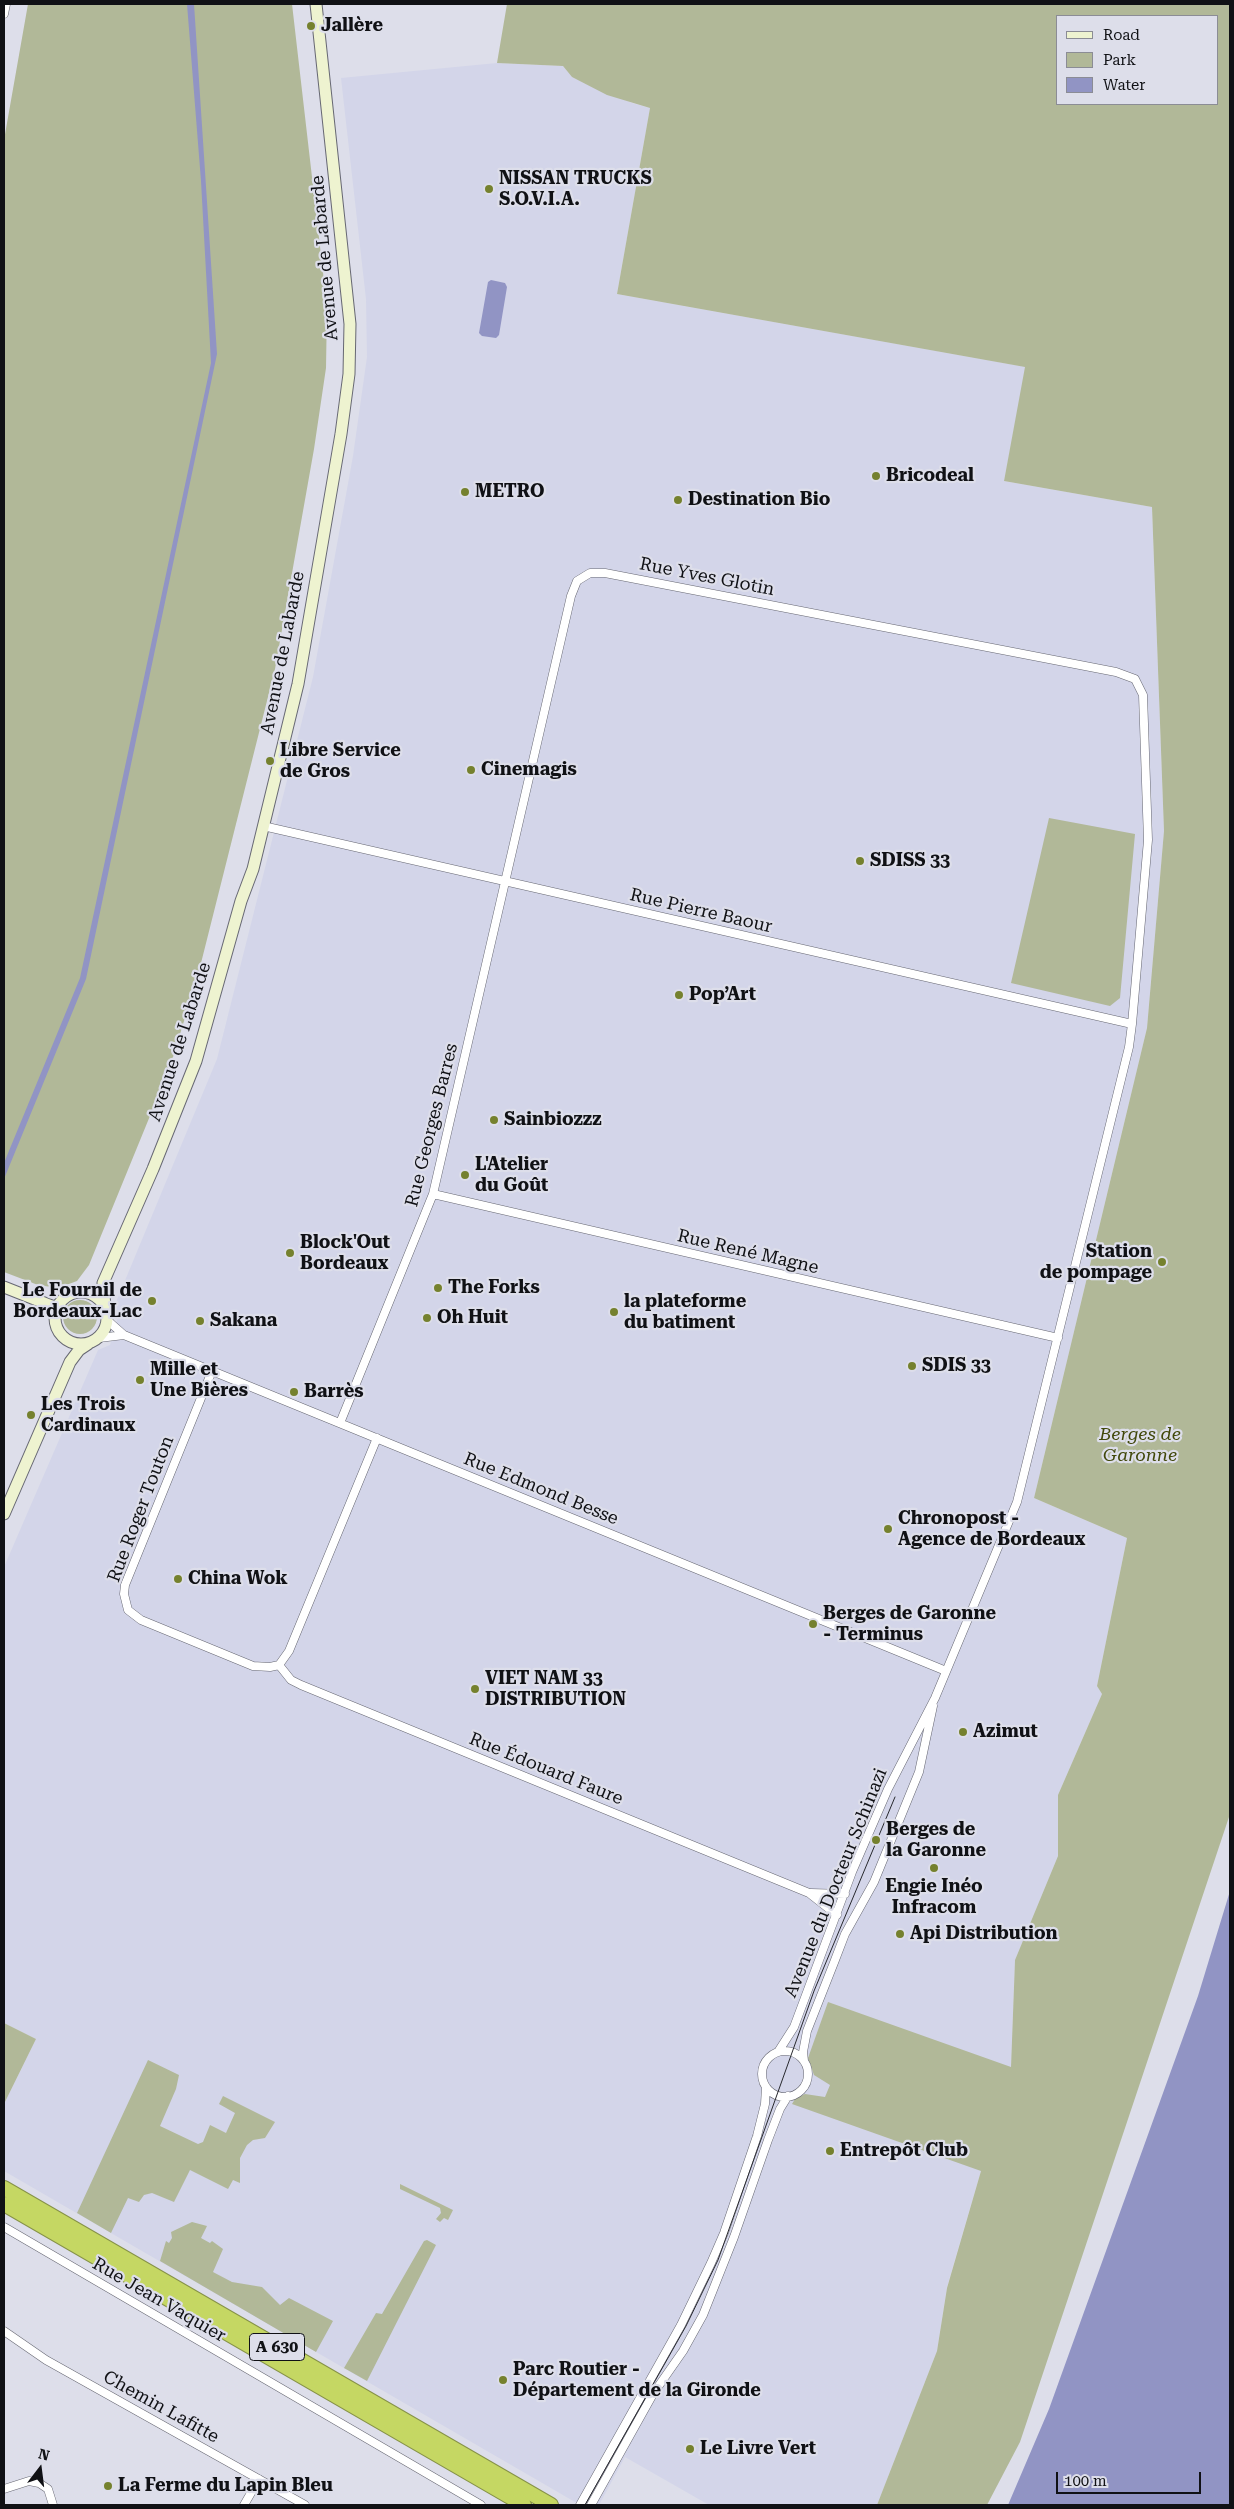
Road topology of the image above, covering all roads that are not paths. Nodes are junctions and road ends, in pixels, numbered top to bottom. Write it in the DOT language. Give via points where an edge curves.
graph roads {
  1 [pos="6,4"];
  2 [pos="316,4"];
  3 [pos="4,14"];
  4 [pos="1135,680"];
  5 [pos="264,826"];
  6 [pos="505,881"];
  7 [pos="1132,1024"];
  8 [pos="433,1194"];
  9 [pos="103,1283"];
  10 [pos="4,1287"];
  11 [pos="84,1292"];
  12 [pos="105,1307"];
  13 [pos="57,1308"];
  14 [pos="107,1320"];
  15 [pos="124,1335"];
  16 [pos="63,1338"];
  17 [pos="99,1338"];
  18 [pos="1058,1338"];
  19 [pos="88,1344"];
  20 [pos="70,1362"];
  21 [pos="212,1371"];
  22 [pos="340,1423"];
  23 [pos="377,1438"];
  24 [pos="4,1514"];
  25 [pos="279,1665"];
  26 [pos="946,1671"];
  27 [pos="935,1698"];
  28 [pos="808,1893"];
  29 [pos="845,1894"];
  30 [pos="837,1915"];
  31 [pos="778,2052"];
  32 [pos="804,2061"];
  33 [pos="766,2087"];
  34 [pos="788,2096"];
  35 [pos="4,2188"];
  36 [pos="4,2204"];
  37 [pos="4,2227"];
  38 [pos="4,2331"];
  39 [pos="259,2479"];
  40 [pos="4,2489"];
  41 [pos="53,2505"];
  42 [pos="244,2505"];
  43 [pos="305,2505"];
  44 [pos="481,2505"];
  45 [pos="524,2505"];
  46 [pos="551,2505"];
  47 [pos="580,2505"];
  48 [pos="591,2505"];
  1 -- 3 [label="street"];
  2 -- 5 [label="main road, Avenue de Labarde" via="348,289 350,347 341,434 304,653"];
  4 -- 6 [label="street, Rue Yves Glotin" via="1116,672 605,573 590,573 577,581 571,596"];
  4 -- 7 [label="street, Avenue du Docteur Schinazi" via="1143,695 1148,840"];
  5 -- 6 [label="street, Rue Pierre Baour"];
  5 -- 9 [label="main road, Avenue de Labarde" via="196,1061"];
  6 -- 7 [label="street, Rue Pierre Baour"];
  6 -- 8 [label="street, Rue Georges Barres"];
  7 -- 18 [label="street, Avenue du Docteur Schinazi"];
  8 -- 18 [label="street, Rue René Magne"];
  8 -- 22 [label="street, Rue Georges Barres"];
  9 -- 11 [label="main road"];
  9 -- 12 [label="main road, Avenue de Labarde"];
  10 -- 13 [label="main road"];
  11 -- 12 [label="main road" via="96,1297"];
  11 -- 13 [label="main road" via="68,1296"];
  12 -- 14 [label="main road"];
  13 -- 16 [label="main road" via="55,1321"];
  14 -- 15 [label="street, Rue Edmond Besse"];
  14 -- 17 [label="main road"];
  15 -- 17 [label="street, Rue Edmond Besse"];
  15 -- 21 [label="street, Rue Edmond Besse"];
  16 -- 19 [label="main road" via="75,1344"];
  16 -- 20 [label="main road" via="69,1349"];
  17 -- 19 [label="main road"];
  18 -- 26 [label="street, Avenue du Docteur Schinazi" via="1017,1502"];
  19 -- 20 [label="main road"];
  20 -- 24 [label="main road"];
  21 -- 22 [label="street, Rue Edmond Besse"];
  21 -- 25 [label="street, Rue Roger Touton" via="125,1585 125,1602 133,1616 141,1620 254,1666 270,1668"];
  22 -- 23 [label="street, Rue Edmond Besse"];
  23 -- 25 [label="street" via="289,1652"];
  23 -- 26 [label="street, Rue Edmond Besse"];
  25 -- 28 [label="street, Rue Édouard Faure" via="291,1680 301,1686"];
  26 -- 27 [label="street, Avenue du Docteur Schinazi"];
  27 -- 29 [label="street, Avenue du Docteur Schinazi" via="888,1789"];
  27 -- 32 [label="street, Avenue du Docteur Schinazi" via="920,1772 874,1882 846,1934 824,1986 802,2052"];
  28 -- 29 [label="street, Rue Édouard Faure"];
  28 -- 30 [label="street, Rue Édouard Faure"];
  29 -- 30 [label="street, Avenue du Docteur Schinazi"];
  30 -- 31 [label="street, Avenue du Docteur Schinazi" via="800,2014"];
  31 -- 32 [label="street" via="792,2052"];
  31 -- 33 [label="street" via="763,2066"];
  32 -- 34 [label="street" via="806,2082 796,2094"];
  33 -- 34 [label="street" via="777,2095"];
  33 -- 47 [label="street" via="757,2136 711,2263 681,2325"];
  34 -- 48 [label="street" via="780,2109 703,2315 653,2394"];
  35 -- 46 [label="highway, A 630"];
  36 -- 45 [label="highway, A 630"];
  37 -- 44 [label="street, Rue Jean Vaquier"];
  38 -- 39 [label="street, Chemin Lafitte" via="46,2360"];
  39 -- 42 [label="street"];
  39 -- 43 [label="street, Chemin Lafitte"];
  40 -- 41 [label="street" via="29,2480 39,2483 48,2489"];
}
